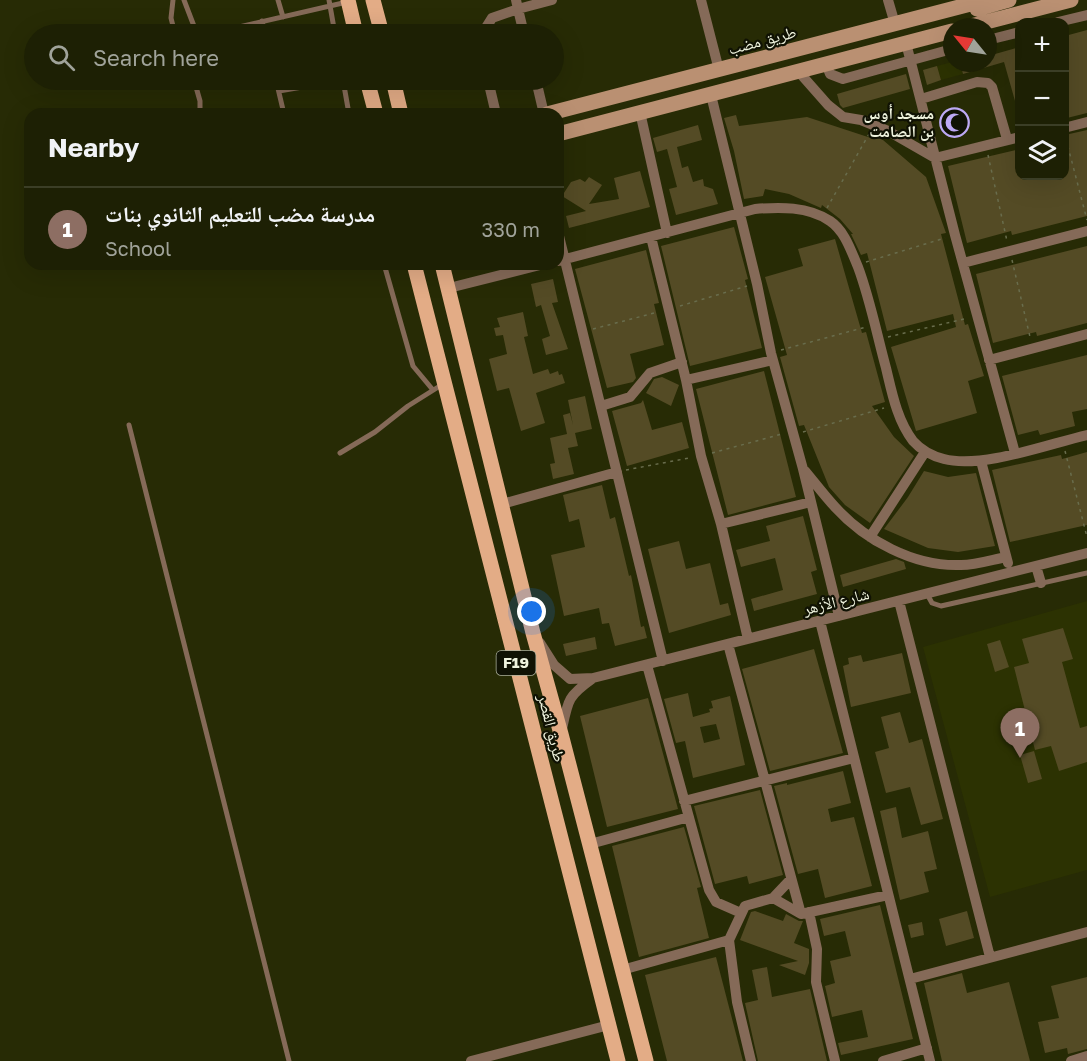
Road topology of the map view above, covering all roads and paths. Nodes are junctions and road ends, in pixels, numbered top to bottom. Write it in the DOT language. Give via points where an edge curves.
graph roads {
  1 [pos="173,0"];
  2 [pos="184,0"];
  3 [pos="278,0"];
  4 [pos="552,0"];
  5 [pos="701,0"];
  6 [pos="888,0"];
  7 [pos="986,0"];
  8 [pos="1009,0"];
  9 [pos="1071,0"];
  10 [pos="348,1"];
  11 [pos="375,1"];
  12 [pos="329,3"];
  13 [pos="517,4"];
  14 [pos="1087,15"];
  15 [pos="926,16"];
  16 [pos="1035,16"];
  17 [pos="283,17"];
  18 [pos="965,18"];
  19 [pos="1069,19"];
  20 [pos="262,21"];
  21 [pos="997,22"];
  22 [pos="173,24"];
  23 [pos="193,24"];
  24 [pos="250,24"];
  25 [pos="263,24"];
  26 [pos="333,24"];
  27 [pos="354,24"];
  28 [pos="380,24"];
  29 [pos="488,24"];
  30 [pos="522,24"];
  31 [pos="895,24"];
  32 [pos="943,33"];
  33 [pos="1015,33"];
  34 [pos="997,38"];
  35 [pos="913,41"];
  36 [pos="943,51"];
  37 [pos="911,60"];
  38 [pos="826,64"];
  39 [pos="719,70"];
  40 [pos="798,71"];
  41 [pos="197,90"];
  42 [pos="285,90"];
  43 [pos="345,90"];
  44 [pos="370,90"];
  45 [pos="395,90"];
  46 [pos="396,90"];
  47 [pos="490,90"];
  48 [pos="539,90"];
  49 [pos="279,91"];
  50 [pos="711,95"];
  51 [pos="921,99"];
  52 [pos="200,108"];
  53 [pos="283,108"];
  54 [pos="348,108"];
  55 [pos="374,108"];
  56 [pos="400,108"];
  57 [pos="405,108"];
  58 [pos="495,108"];
  59 [pos="544,108"];
  60 [pos="564,109"];
  61 [pos="640,112"];
  62 [pos="1087,122"];
  63 [pos="874,125"];
  64 [pos="1069,127"];
  65 [pos="564,132"];
  66 [pos="1015,138"];
  67 [pos="1007,139"];
  68 [pos="986,145"];
  69 [pos="1069,148"];
  70 [pos="935,158"];
  71 [pos="739,213"];
  72 [pos="822,216"];
  73 [pos="1087,220"];
  74 [pos="1087,231"];
  75 [pos="668,233"];
  76 [pos="955,235"];
  77 [pos="651,237"];
  78 [pos="1010,250"];
  79 [pos="564,259"];
  80 [pos="963,263"];
  81 [pos="856,264"];
  82 [pos="564,268"];
  83 [pos="386,270"];
  84 [pos="415,270"];
  85 [pos="444,270"];
  86 [pos="520,270"];
  87 [pos="757,284"];
  88 [pos="449,288"];
  89 [pos="669,309"];
  90 [pos="977,316"];
  91 [pos="874,325"];
  92 [pos="581,332"];
  93 [pos="1087,334"];
  94 [pos="879,340"];
  95 [pos="1033,349"];
  96 [pos="772,357"];
  97 [pos="989,360"];
  98 [pos="682,362"];
  99 [pos="686,380"];
  100 [pos="439,387"];
  101 [pos="895,405"];
  102 [pos="601,406"];
  103 [pos="129,425"];
  104 [pos="793,433"];
  105 [pos="1087,435"];
  106 [pos="1062,441"];
  107 [pos="925,452"];
  108 [pos="340,453"];
  109 [pos="1015,453"];
  110 [pos="701,456"];
  111 [pos="981,461"];
  112 [pos="803,469"];
  113 [pos="617,472"];
  114 [pos="811,502"];
  115 [pos="502,504"];
  116 [pos="721,524"];
  117 [pos="870,537"];
  118 [pos="1087,537"];
  119 [pos="1087,554"];
  120 [pos="1006,557"];
  121 [pos="1036,566"];
  122 [pos="1010,572"];
  123 [pos="1087,573"];
  124 [pos="1041,583"];
  125 [pos="927,594"];
  126 [pos="899,601"];
  127 [pos="839,616"];
  128 [pos="820,621"];
  129 [pos="533,633"];
  130 [pos="748,639"];
  131 [pos="728,644"];
  132 [pos="663,661"];
  133 [pos="647,665"];
  134 [pos="593,678"];
  135 [pos="561,734"];
  136 [pos="854,758"];
  137 [pos="765,780"];
  138 [pos="684,801"];
  139 [pos="689,817"];
  140 [pos="590,844"];
  141 [pos="791,879"];
  142 [pos="888,895"];
  143 [pos="773,898"];
  144 [pos="741,913"];
  145 [pos="805,913"];
  146 [pos="1087,932"];
  147 [pos="729,940"];
  148 [pos="990,957"];
  149 [pos="622,970"];
  150 [pos="910,979"];
  151 [pos="609,1025"];
  152 [pos="927,1048"];
  153 [pos="1087,1056"];
  154 [pos="289,1061"];
  155 [pos="471,1061"];
  156 [pos="618,1061"];
  157 [pos="646,1061"];
  158 [pos="751,1061"];
  159 [pos="835,1061"];
  160 [pos="883,1061"];
  161 [pos="930,1061"];
  162 [pos="1071,1061"];
  1 -- 22 [label="lane"];
  2 -- 23 [label="lane"];
  3 -- 17 [label="lane"];
  4 -- 13 [label="street"];
  5 -- 39 [label="street"];
  6 -- 31 [label="street"];
  7 -- 15 [label="main road, طريق مضب"];
  8 -- 18 [label="main road"];
  9 -- 16 [label="main road"];
  10 -- 12 [label="lane"];
  10 -- 27 [label="main road"];
  11 -- 28 [label="main road"];
  12 -- 17 [label="lane"];
  12 -- 26 [label="lane"];
  13 -- 29 [label="street"];
  13 -- 30 [label="street"];
  14 -- 19 [label="street"];
  15 -- 31 [label="main road, طريق مضب"];
  15 -- 35 [label="main road" via="941,20 939,29"];
  16 -- 21 [label="main road"];
  17 -- 20 [label="lane"];
  20 -- 24 [label="lane"];
  20 -- 25 [label="lane"];
  31 -- 39 [label="main road, طريق مضب"];
  32 -- 35 [label="main road"];
  33 -- 34 [label="street"];
  35 -- 37 [label="street"];
  35 -- 38 [label="main road"];
  36 -- 37 [label="street"];
  37 -- 38 [label="street" via="843,79 831,74"];
  37 -- 51 [label="street"];
  38 -- 40 [label="main road"];
  39 -- 60 [label="main road, طريق مضب"];
  40 -- 50 [label="main road"];
  40 -- 63 [label="street" via="843,117"];
  41 -- 52 [label="lane"];
  42 -- 49 [label="lane"];
  43 -- 54 [label="lane"];
  44 -- 55 [label="main road"];
  45 -- 56 [label="main road"];
  46 -- 57 [label="main road"];
  47 -- 58 [label="street"];
  48 -- 59 [label="street"];
  49 -- 53 [label="lane"];
  50 -- 61 [label="main road"];
  50 -- 71 [label="street"];
  51 -- 67 [label="street" via="977,82 988,83"];
  51 -- 70 [label="street"];
  61 -- 65 [label="main road"];
  61 -- 75 [label="street"];
  62 -- 64 [label="street"];
  63 -- 70 [label="street"];
  63 -- 72 [label="path"];
  66 -- 67 [label="street"];
  67 -- 68 [label="street"];
  68 -- 70 [label="street"];
  68 -- 78 [label="path"];
  69 -- 73 [label="path"];
  70 -- 76 [label="street"];
  71 -- 72 [label="street" via="783,207"];
  71 -- 75 [label="street"];
  71 -- 87 [label="street"];
  72 -- 81 [label="street" via="844,236"];
  74 -- 78 [label="street"];
  75 -- 77 [label="street"];
  76 -- 80 [label="street"];
  76 -- 81 [label="path"];
  77 -- 79 [label="street"];
  77 -- 89 [label="street"];
  78 -- 80 [label="street"];
  78 -- 95 [label="path"];
  80 -- 90 [label="street"];
  81 -- 91 [label="street"];
  82 -- 92 [label="street"];
  83 -- 100 [label="lane" via="413,366"];
  84 -- 100 [label="main road, طريق القصر / F19"];
  85 -- 88 [label="main road, طريق القصر / F19"];
  86 -- 88 [label="street"];
  87 -- 89 [label="path"];
  87 -- 96 [label="street"];
  88 -- 115 [label="main road, طريق القصر / F19"];
  89 -- 92 [label="path"];
  89 -- 98 [label="street"];
  90 -- 94 [label="path"];
  90 -- 97 [label="street"];
  91 -- 94 [label="street"];
  91 -- 96 [label="path"];
  92 -- 102 [label="street"];
  93 -- 95 [label="street"];
  94 -- 101 [label="street"];
  95 -- 97 [label="street"];
  96 -- 99 [label="street"];
  96 -- 104 [label="street"];
  97 -- 109 [label="street"];
  98 -- 99 [label="street"];
  98 -- 102 [label="street" via="650,373 630,397"];
  99 -- 110 [label="street"];
  100 -- 108 [label="lane"];
  100 -- 151 [label="main road, طريق القصر / F19"];
  101 -- 104 [label="path"];
  101 -- 107 [label="street" via="913,440"];
  102 -- 113 [label="street"];
  103 -- 154 [label="lane"];
  104 -- 110 [label="path"];
  104 -- 112 [label="street"];
  105 -- 106 [label="street"];
  106 -- 109 [label="street"];
  106 -- 118 [label="path"];
  107 -- 111 [label="street" via="945,460"];
  107 -- 117 [label="street"];
  109 -- 111 [label="street"];
  110 -- 113 [label="path"];
  110 -- 116 [label="street"];
  111 -- 120 [label="street"];
  112 -- 114 [label="street"];
  112 -- 117 [label="street" via="835,507"];
  113 -- 115 [label="street"];
  113 -- 132 [label="street"];
  114 -- 116 [label="street"];
  114 -- 127 [label="street"];
  115 -- 129 [label="main road, طريق القصر / F19"];
  116 -- 130 [label="street"];
  117 -- 120 [label="street" via="909,556 945,564 968,565"];
  119 -- 121 [label="street, شارع الأزهر"];
  120 -- 122 [label="street"];
  121 -- 122 [label="street, شارع الأزهر"];
  121 -- 124 [label="street"];
  122 -- 125 [label="street, شارع الأزهر"];
  123 -- 124 [label="lane"];
  124 -- 125 [label="lane" via="941,606 932,603"];
  125 -- 126 [label="street, شارع الأزهر"];
  126 -- 127 [label="street, شارع الأزهر"];
  126 -- 148 [label="street"];
  127 -- 128 [label="street, شارع الأزهر"];
  128 -- 130 [label="street, شارع الأزهر"];
  128 -- 136 [label="street"];
  129 -- 134 [label="street, شارع الأزهر" via="554,665 570,679"];
  129 -- 135 [label="main road, طريق القصر / F19"];
  130 -- 131 [label="street, شارع الأزهر"];
  131 -- 132 [label="street, شارع الأزهر"];
  131 -- 137 [label="street"];
  132 -- 133 [label="street, شارع الأزهر"];
  133 -- 134 [label="street, شارع الأزهر"];
  133 -- 138 [label="street"];
  134 -- 135 [label="street, شارع الأزهر" via="569,699"];
  135 -- 140 [label="main road, طريق القصر / F19"];
  136 -- 137 [label="street"];
  136 -- 142 [label="street"];
  137 -- 138 [label="street"];
  137 -- 141 [label="street"];
  138 -- 139 [label="street"];
  139 -- 140 [label="street"];
  139 -- 144 [label="street" via="712,898"];
  140 -- 149 [label="main road, طريق القصر / F19"];
  141 -- 143 [label="street"];
  141 -- 145 [label="street"];
  142 -- 145 [label="street"];
  142 -- 150 [label="street"];
  143 -- 144 [label="street" via="746,905"];
  143 -- 145 [label="street"];
  144 -- 147 [label="street"];
  145 -- 159 [label="street" via="817,949 816,982"];
  146 -- 148 [label="street"];
  147 -- 149 [label="street"];
  147 -- 158 [label="street" via="737,1002"];
  148 -- 150 [label="street"];
  149 -- 157 [label="main road, طريق القصر / F19"];
  150 -- 152 [label="street"];
  151 -- 155 [label="street"];
  151 -- 156 [label="main road, طريق القصر / F19"];
  152 -- 160 [label="street"];
  152 -- 161 [label="street"];
  153 -- 162 [label="street"];
}
